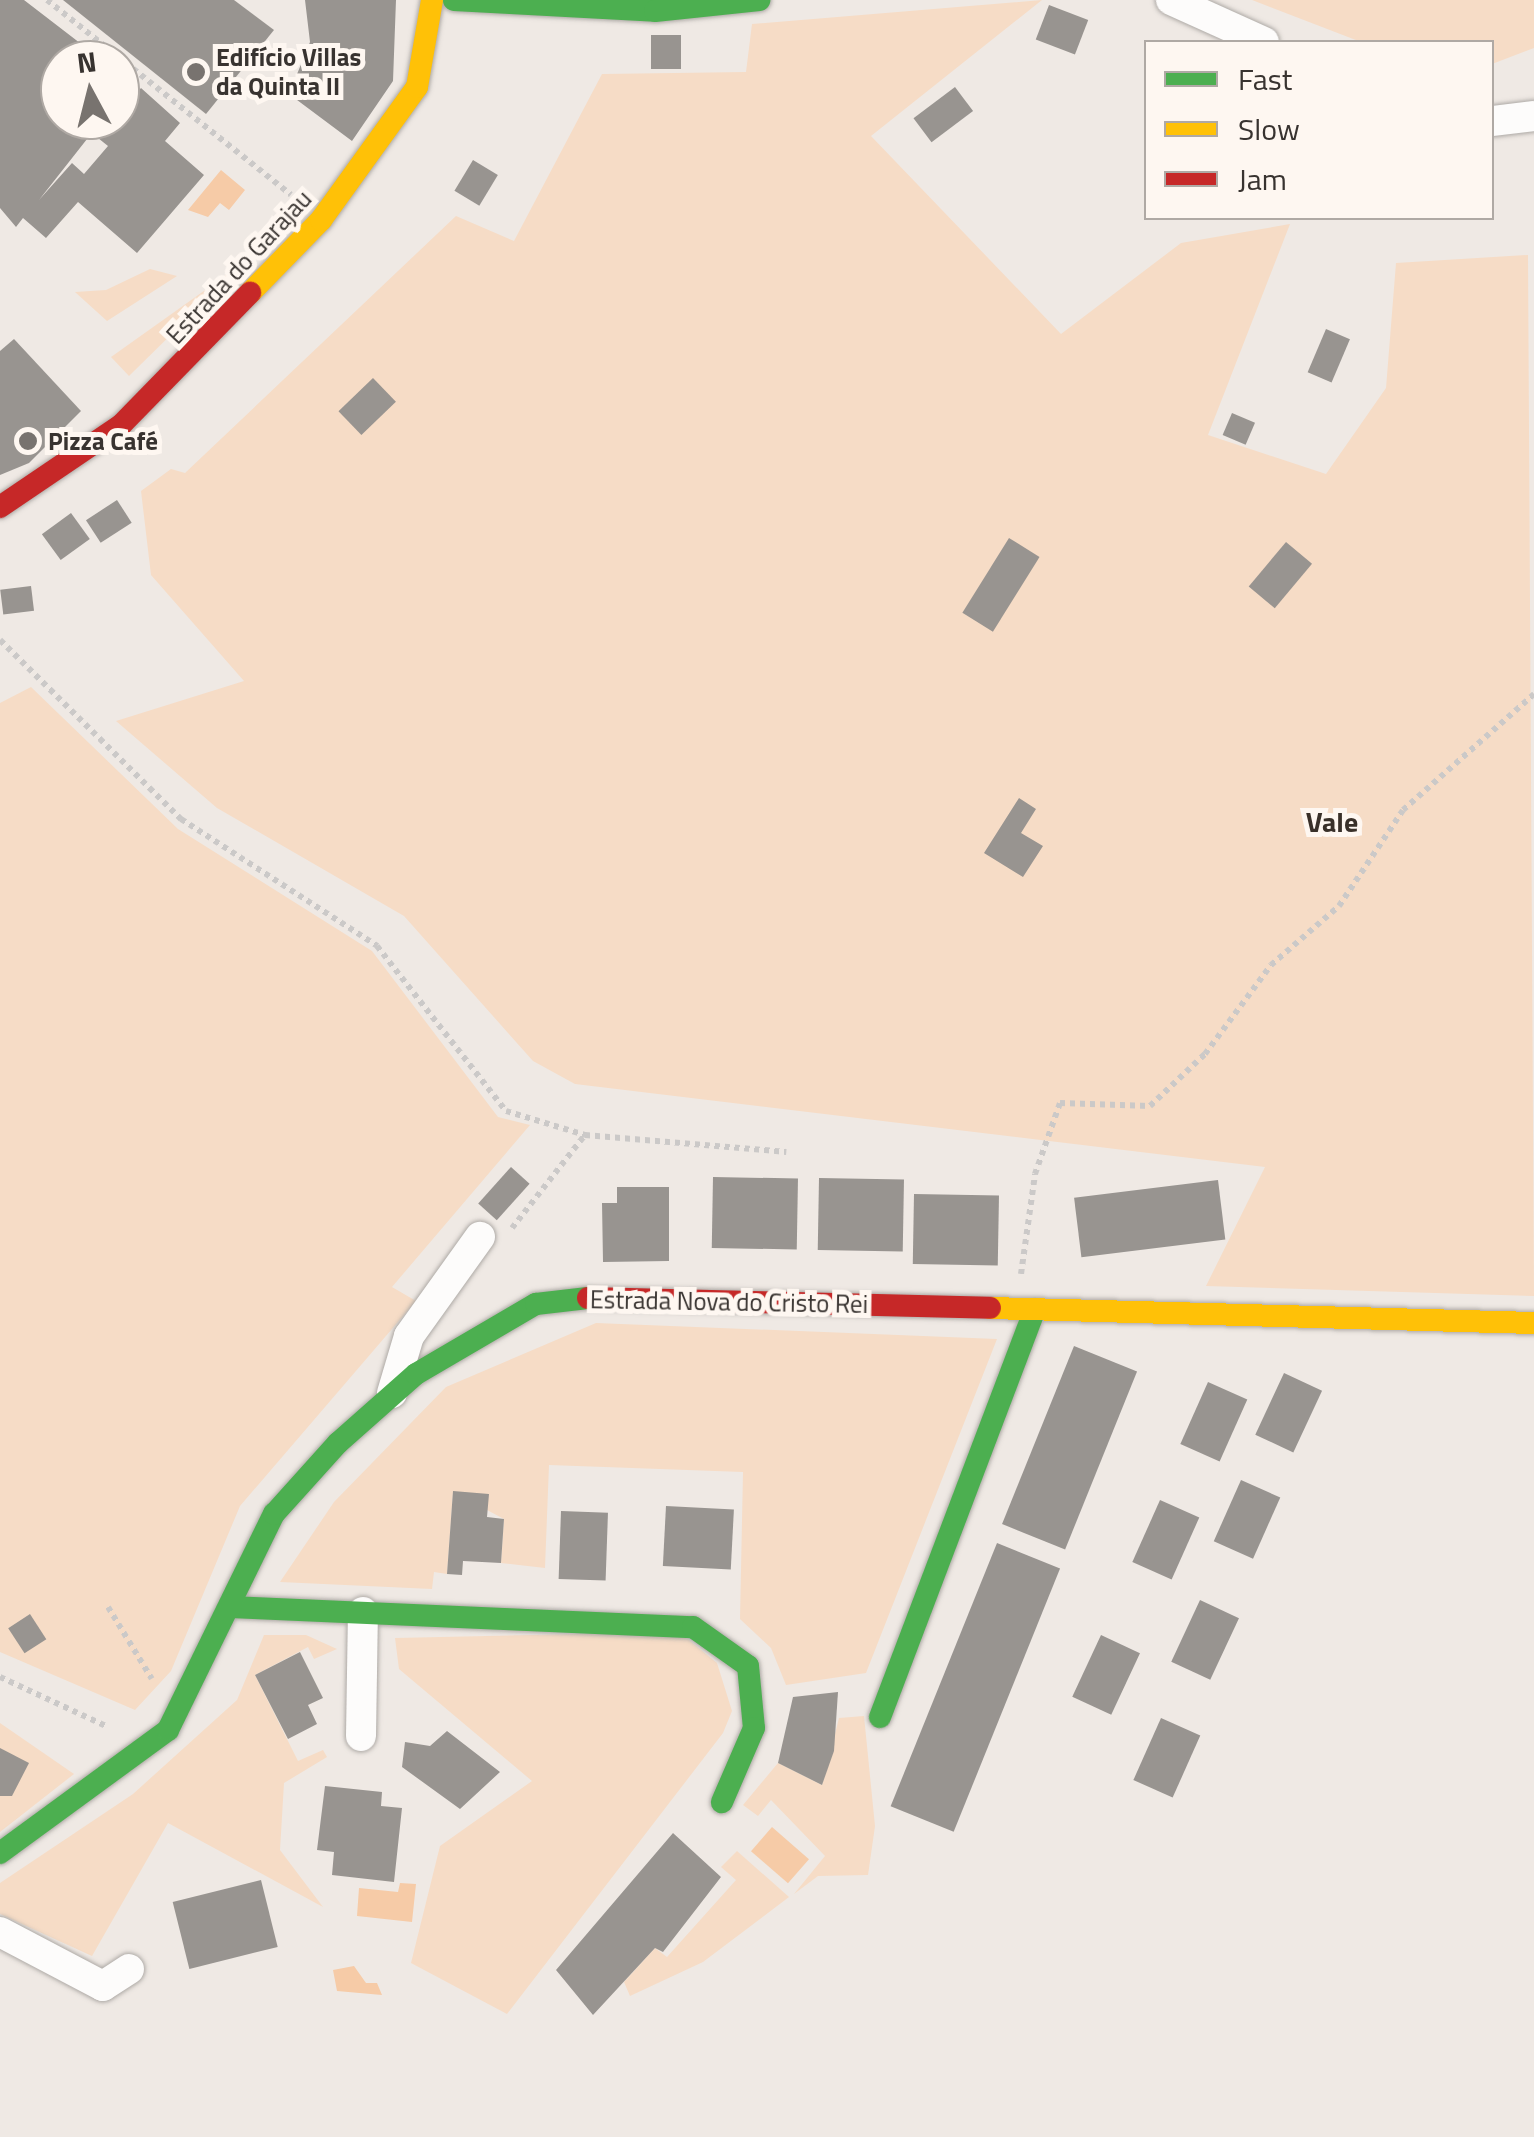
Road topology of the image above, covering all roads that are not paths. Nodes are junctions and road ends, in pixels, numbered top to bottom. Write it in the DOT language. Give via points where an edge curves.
graph roads {
  1 [pos="432,0"];
  2 [pos="454,0"];
  3 [pos="760,0"];
  4 [pos="1171,0"];
  5 [pos="1260,40"];
  6 [pos="1534,116"];
  7 [pos="1494,121"];
  8 [pos="0,507"];
  9 [pos="480,1237"];
  10 [pos="1026,1310"];
  11 [pos="1534,1323"];
  12 [pos="391,1396"];
  13 [pos="230,1608"];
  14 [pos="363,1612"];
  15 [pos="880,1717"];
  16 [pos="361,1736"];
  17 [pos="722,1802"];
  18 [pos="0,1853"];
  19 [pos="0,1932"];
  20 [pos="129,1969"];
  1 -- 8 [label="street, Estrada do Garajau" via="417,87 322,220 121,424 40,488"];
  2 -- 3 [label="street" via="655,11"];
  4 -- 5 [label="street"];
  6 -- 7 [label="street"];
  9 -- 12 [label="street, Estrada Nova do Cristo Rei" via="409,1336"];
  10 -- 11 [label="street, Estrada Nova do Cristo Rei"];
  10 -- 12 [label="street, Estrada Nova do Cristo Rei" via="596,1297 536,1304 478,1330"];
  10 -- 15 [label="street"];
  12 -- 13 [label="street, Estrada Nova do Cristo Rei" via="274,1514"];
  13 -- 14 [label="street"];
  13 -- 18 [label="street, Estrada Nova do Cristo Rei" via="168,1730"];
  14 -- 16 [label="street"];
  14 -- 17 [label="street" via="693,1627 748,1666 754,1728"];
  19 -- 20 [label="street" via="104,1986"];
}
